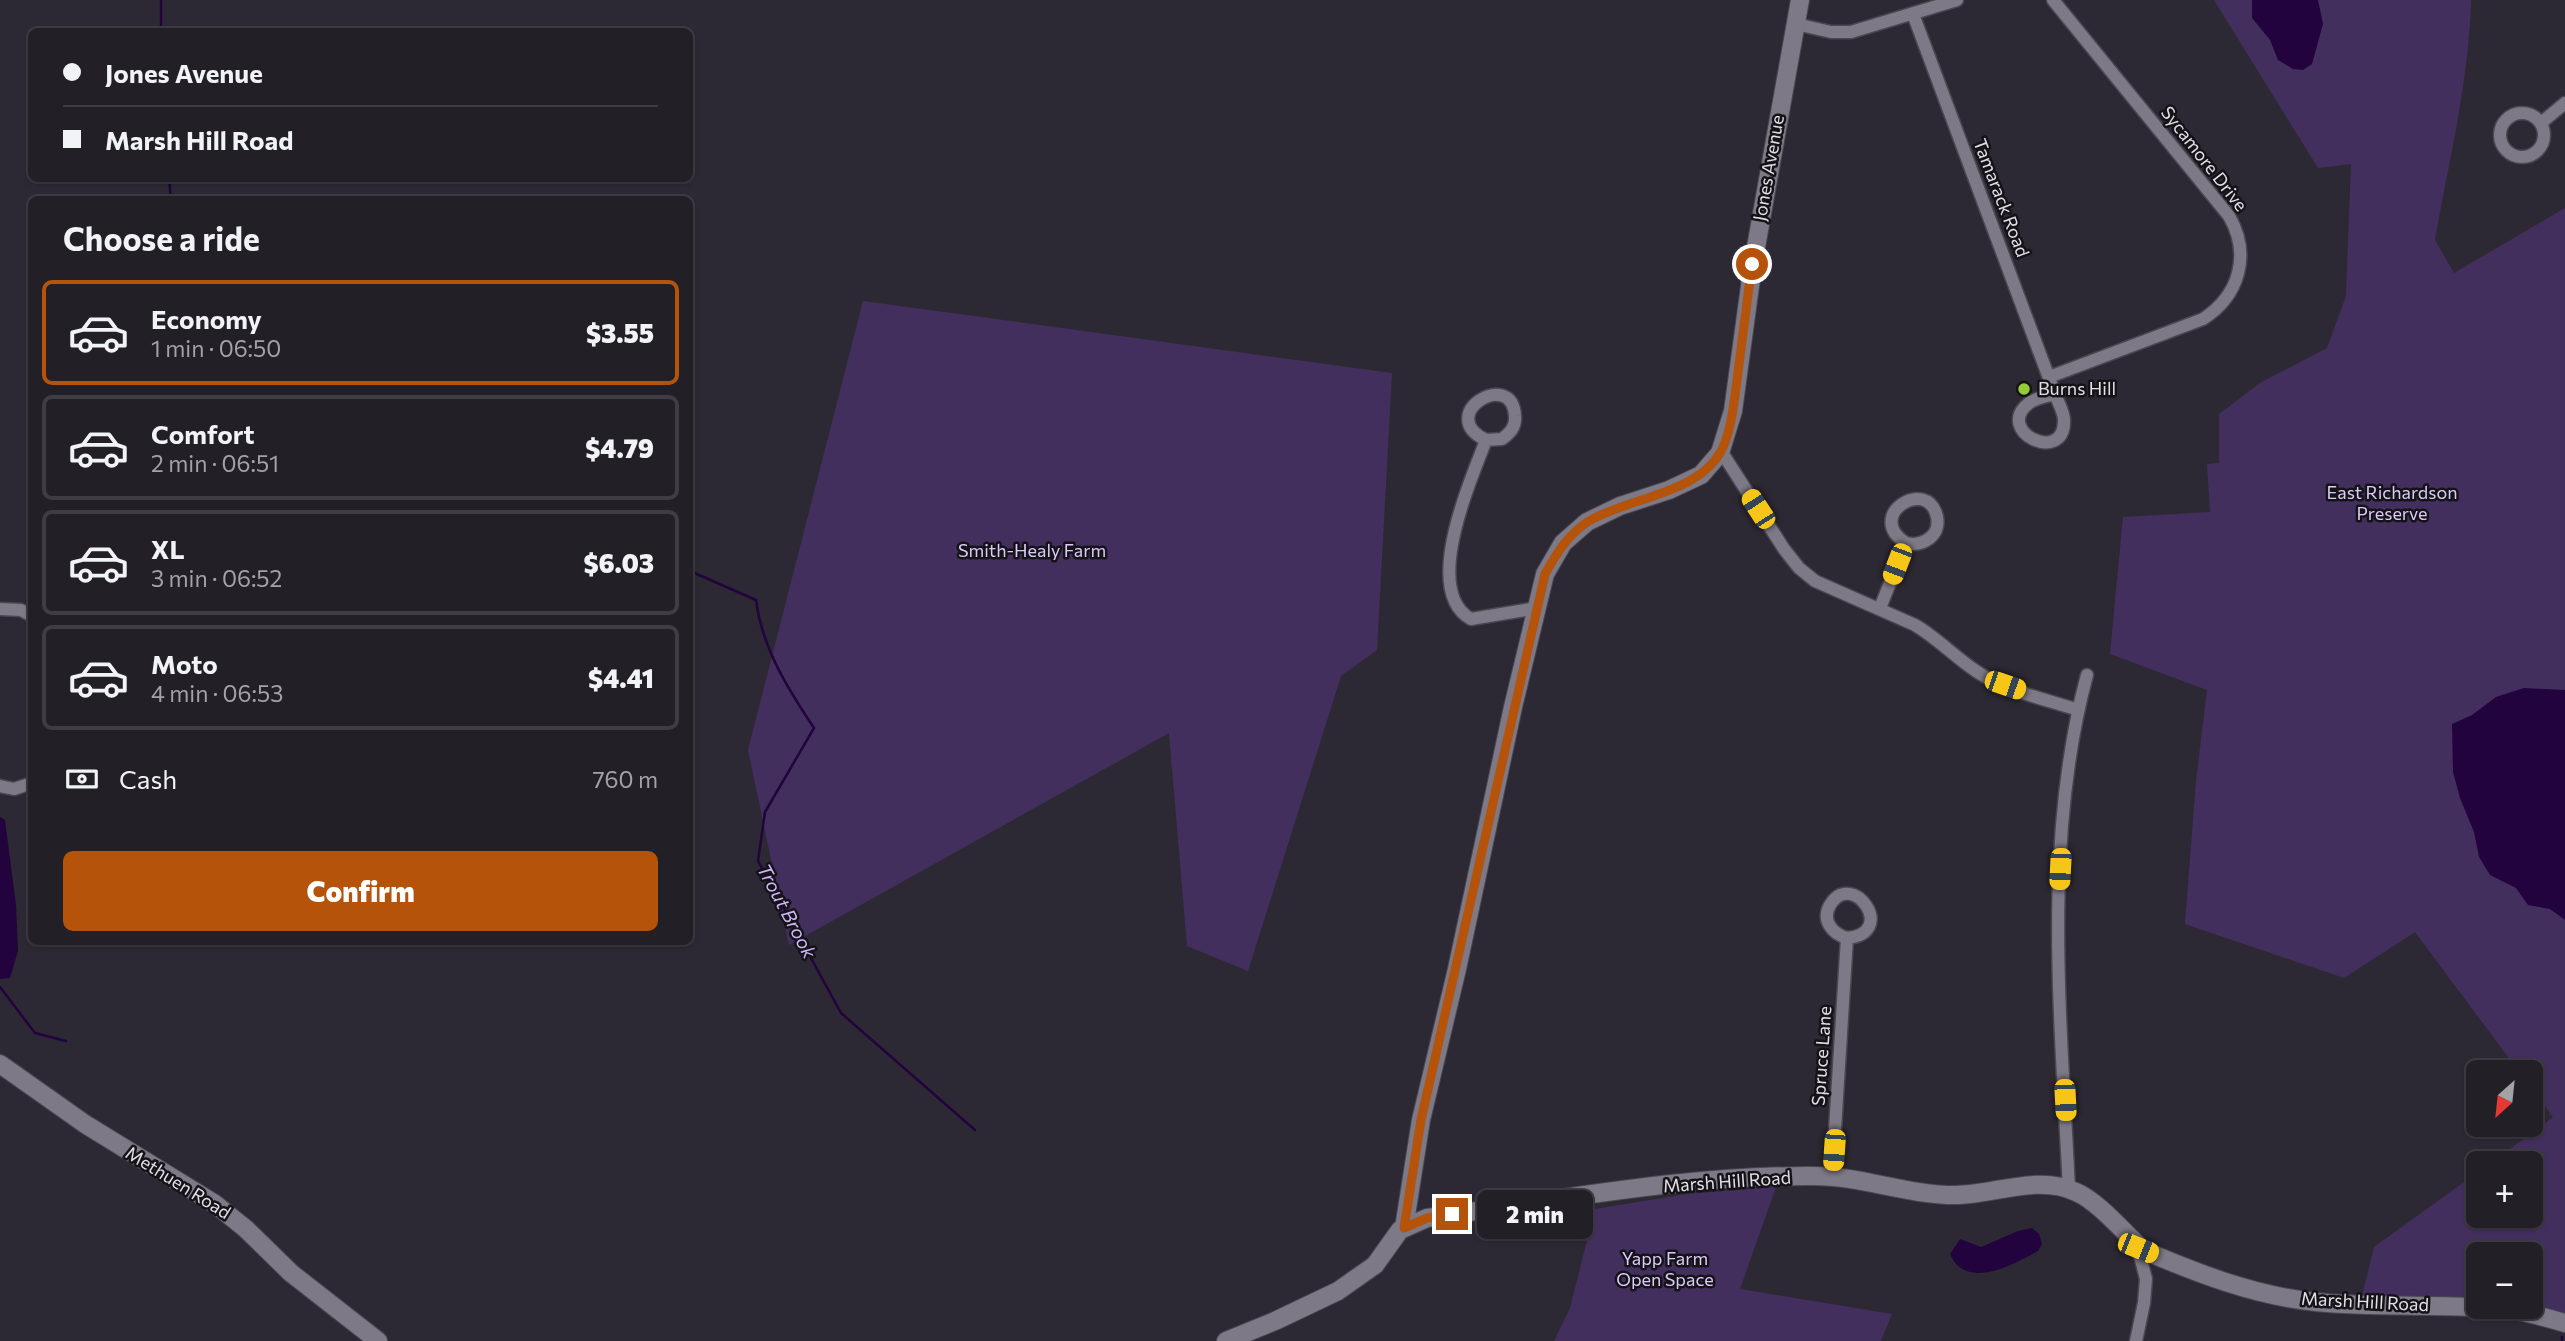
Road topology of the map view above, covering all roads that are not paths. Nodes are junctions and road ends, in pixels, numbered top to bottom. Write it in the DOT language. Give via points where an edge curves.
graph roads {
  1 [pos="1800,0"];
  2 [pos="1957,0"];
  3 [pos="2053,0"];
  4 [pos="1913,14"];
  5 [pos="1796,24"];
  6 [pos="2565,103"];
  7 [pos="2541,123"];
  8 [pos="2049,377"];
  9 [pos="2055,394"];
  10 [pos="1486,440"];
  11 [pos="1721,451"];
  12 [pos="1906,542"];
  13 [pos="1537,608"];
  14 [pos="1880,608"];
  15 [pos="0,609"];
  16 [pos="28,614"];
  17 [pos="2087,675"];
  18 [pos="2078,710"];
  19 [pos="28,784"];
  20 [pos="0,786"];
  21 [pos="1847,938"];
  22 [pos="0,1064"];
  23 [pos="1832,1177"];
  24 [pos="2069,1190"];
  25 [pos="1404,1228"];
  26 [pos="2138,1248"];
  27 [pos="2565,1323"];
  28 [pos="378,1341"];
  29 [pos="1226,1341"];
  30 [pos="2136,1341"];
  1 -- 5 [label="street, Jones Avenue"];
  2 -- 4 [label="street"];
  3 -- 8 [label="street, Sycamore Drive" via="2229,216 2241,253 2236,282 2212,313"];
  4 -- 5 [label="street" via="1851,32"];
  4 -- 8 [label="street, Tamarack Road"];
  5 -- 11 [label="street, Jones Avenue" via="1752,264 1732,411"];
  6 -- 7 [label="street"];
  8 -- 9 [label="street, Tamarack Road"];
  10 -- 13 [label="street" via="1455,523 1451,598 1471,619"];
  11 -- 13 [label="street, Jones Avenue" via="1701,475 1587,522 1563,543 1545,574"];
  11 -- 14 [label="street" via="1799,568 1815,580"];
  12 -- 14 [label="street"];
  13 -- 25 [label="street, Jones Avenue" via="1421,1120"];
  14 -- 18 [label="street" via="1930,634 1990,680"];
  15 -- 16 [label="street"];
  17 -- 18 [label="street"];
  18 -- 24 [label="street" via="2065,786 2057,941"];
  19 -- 20 [label="street" via="14,789"];
  21 -- 23 [label="street, Spruce Lane"];
  22 -- 28 [label="street, Methuen Road" via="85,1124 215,1204 290,1273"];
  23 -- 24 [label="street, Marsh Hill Road" via="1938,1194 2051,1185"];
  23 -- 25 [label="street, Marsh Hill Road" via="1736,1178 1640,1188 1427,1218"];
  24 -- 26 [label="street, Marsh Hill Road" via="2108,1216"];
  25 -- 29 [label="street" via="1376,1265 1338,1291"];
  26 -- 27 [label="street, Marsh Hill Road" via="2219,1280 2314,1302 2519,1312"];
  26 -- 30 [label="street" via="2146,1279"];
}
